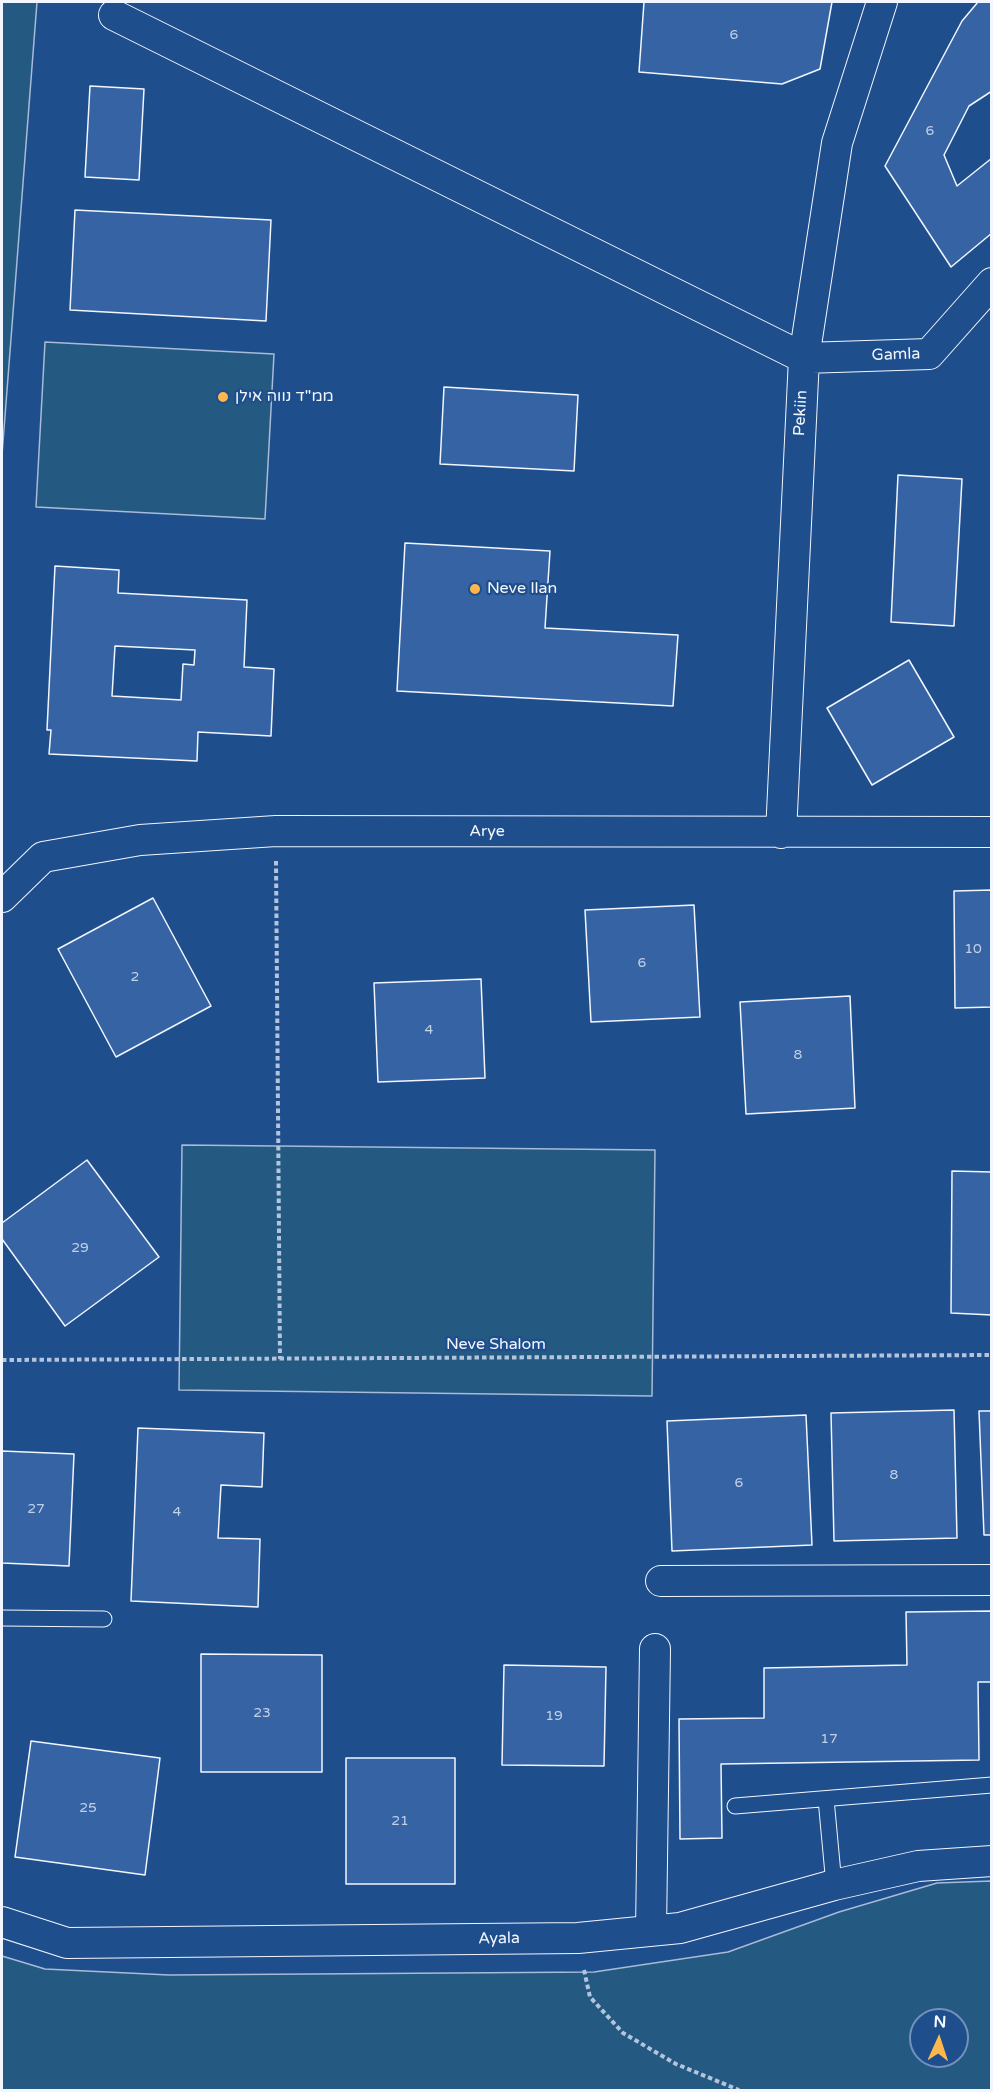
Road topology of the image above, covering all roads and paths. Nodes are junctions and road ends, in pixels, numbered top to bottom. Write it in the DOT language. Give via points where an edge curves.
graph roads {
  1 [pos="882,2"];
  2 [pos="114,15"];
  3 [pos="992,283"];
  4 [pos="804,358"];
  5 [pos="276,831"];
  6 [pos="992,832"];
  7 [pos="781,833"];
  8 [pos="2,897"];
  9 [pos="992,1355"];
  10 [pos="280,1359"];
  11 [pos="2,1360"];
  12 [pos="992,1580"];
  13 [pos="661,1581"];
  14 [pos="2,1618"];
  15 [pos="104,1619"];
  16 [pos="655,1649"];
  17 [pos="992,1785"];
  18 [pos="826,1799"];
  19 [pos="735,1806"];
  20 [pos="992,1861"];
  21 [pos="834,1885"];
  22 [pos="2,1922"];
  23 [pos="651,1931"];
  24 [pos="578,1938"];
  25 [pos="739,2091"];
  1 -- 4 [label="street, Pekiin" via="837,143"];
  2 -- 4 [label="street"];
  3 -- 4 [label="street, Gamla" via="929,354"];
  4 -- 7 [label="street, Pekiin"];
  5 -- 7 [label="street, Arye"];
  5 -- 8 [label="street, Arye" via="140,840 43,857"];
  5 -- 10 [label="path"];
  6 -- 7 [label="street, Arye"];
  9 -- 10 [label="path, Neve Shalom"];
  10 -- 11 [label="path, Neve Shalom"];
  12 -- 13 [label="street"];
  14 -- 15 [label="lane"];
  16 -- 23 [label="street"];
  17 -- 18 [label="lane"];
  18 -- 19 [label="lane"];
  18 -- 21 [label="lane"];
  20 -- 21 [label="street, Ayala" via="918,1866"];
  21 -- 23 [label="street, Ayala" via="680,1928"];
  22 -- 24 [label="street, Ayala" via="67,1943"];
  23 -- 24 [label="street, Ayala"];
  24 -- 25 [label="path" via="590,1997 623,2032 676,2064"];
}
